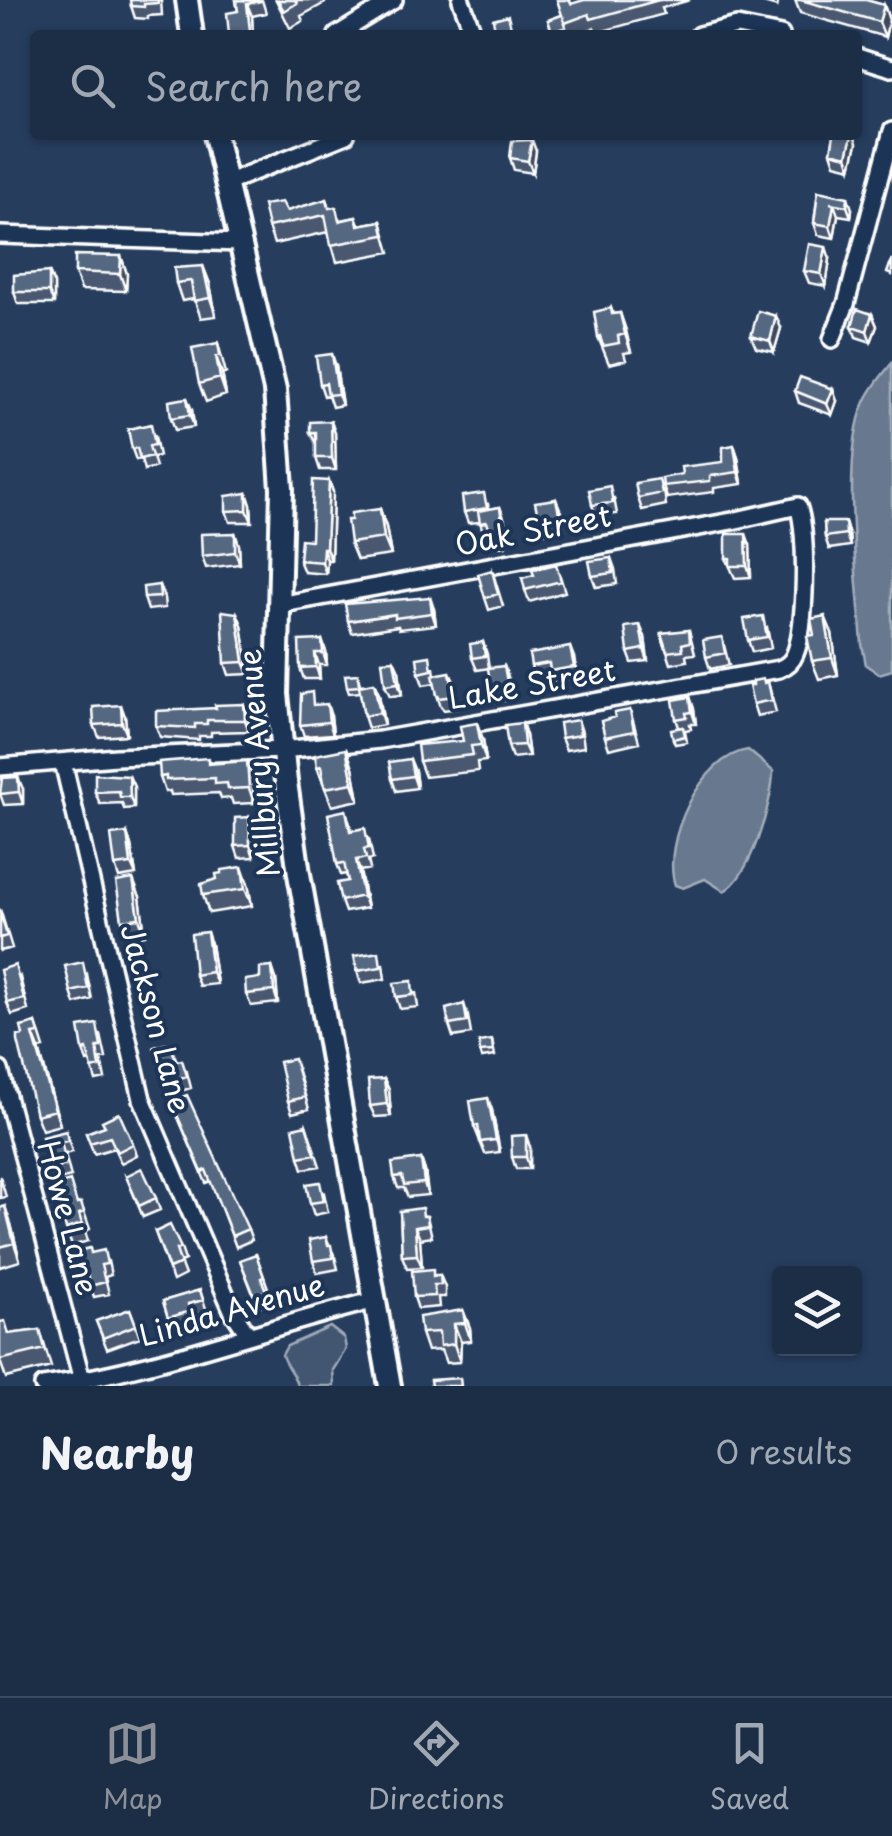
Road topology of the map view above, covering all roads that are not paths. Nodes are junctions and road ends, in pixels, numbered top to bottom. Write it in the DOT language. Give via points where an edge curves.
graph roads {
  1 [pos="186,0"];
  2 [pos="394,0"];
  3 [pos="461,0"];
  4 [pos="191,30"];
  5 [pos="345,30"];
  6 [pos="472,30"];
  7 [pos="720,30"];
  8 [pos="757,30"];
  9 [pos="862,59"];
  10 [pos="892,68"];
  11 [pos="892,131"];
  12 [pos="215,140"];
  13 [pos="334,140"];
  14 [pos="226,183"];
  15 [pos="0,234"];
  16 [pos="241,243"];
  17 [pos="832,339"];
  18 [pos="278,605"];
  19 [pos="788,664"];
  20 [pos="282,750"];
  21 [pos="64,762"];
  22 [pos="0,766"];
  23 [pos="0,1070"];
  24 [pos="376,1300"];
  25 [pos="248,1334"];
  26 [pos="82,1380"];
  27 [pos="43,1386"];
  28 [pos="390,1386"];
  1 -- 4 [label="main road"];
  2 -- 5 [label="street"];
  3 -- 6 [label="street"];
  7 -- 8 [label="street"];
  9 -- 10 [label="street"];
  11 -- 17 [label="street"];
  12 -- 14 [label="main road, Millbury Avenue"];
  13 -- 14 [label="street"];
  14 -- 16 [label="main road, Millbury Avenue"];
  15 -- 16 [label="street"];
  16 -- 18 [label="main road, Millbury Avenue" via="281,442"];
  18 -- 19 [label="street, Oak Street" via="798,506 803,608"];
  18 -- 20 [label="main road, Millbury Avenue"];
  19 -- 20 [label="street, Lake Street" via="380,740"];
  20 -- 21 [label="street, Lake Street"];
  20 -- 24 [label="main road, Millbury Avenue"];
  21 -- 22 [label="street, Lake Street"];
  21 -- 25 [label="street, Jackson Lane" via="142,1098 232,1312"];
  23 -- 26 [label="street, Howe Lane"];
  24 -- 25 [label="street, Linda Avenue"];
  24 -- 28 [label="main road, Millbury Avenue"];
  25 -- 26 [label="street, Linda Avenue"];
  26 -- 27 [label="street, Linda Avenue"];
}
